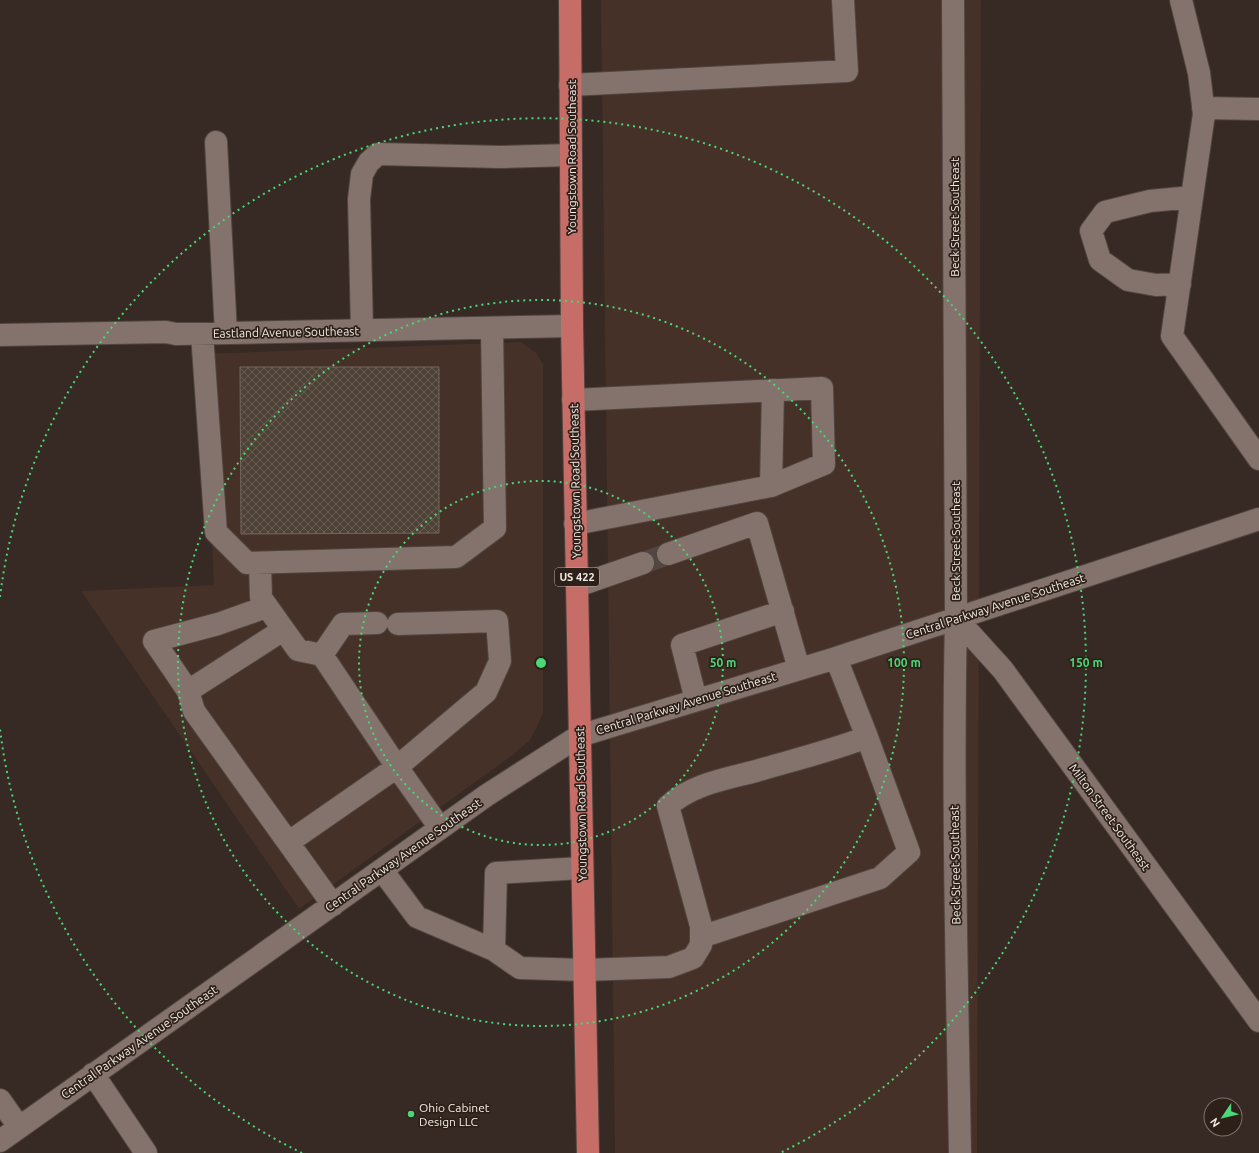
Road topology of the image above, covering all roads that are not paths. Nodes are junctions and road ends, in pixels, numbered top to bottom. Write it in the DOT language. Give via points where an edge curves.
graph roads {
  1 [pos="570,0"];
  2 [pos="843,0"];
  3 [pos="953,0"];
  4 [pos="1181,0"];
  5 [pos="570,85"];
  6 [pos="1204,108"];
  7 [pos="1259,109"];
  8 [pos="216,142"];
  9 [pos="571,155"];
  10 [pos="1192,197"];
  11 [pos="1180,284"];
  12 [pos="572,326"];
  13 [pos="492,328"];
  14 [pos="362,330"];
  15 [pos="226,333"];
  16 [pos="202,334"];
  17 [pos="0,335"];
  18 [pos="773,390"];
  19 [pos="573,400"];
  20 [pos="1259,459"];
  21 [pos="771,486"];
  22 [pos="1259,519"];
  23 [pos="576,524"];
  24 [pos="668,554"];
  25 [pos="260,563"];
  26 [pos="643,563"];
  27 [pos="577,586"];
  28 [pos="266,607"];
  29 [pos="783,611"];
  30 [pos="956,618"];
  31 [pos="377,623"];
  32 [pos="398,624"];
  33 [pos="283,630"];
  34 [pos="322,655"];
  35 [pos="836,658"];
  36 [pos="799,669"];
  37 [pos="188,691"];
  38 [pos="696,700"];
  39 [pos="580,736"];
  40 [pos="867,737"];
  41 [pos="397,766"];
  42 [pos="440,828"];
  43 [pos="289,842"];
  44 [pos="582,868"];
  45 [pos="382,870"];
  46 [pos="333,905"];
  47 [pos="701,937"];
  48 [pos="494,950"];
  49 [pos="584,970"];
  50 [pos="1259,1021"];
  51 [pos="93,1074"];
  52 [pos="0,1100"];
  53 [pos="19,1127"];
  54 [pos="0,1141"];
  55 [pos="146,1153"];
  56 [pos="588,1153"];
  57 [pos="960,1153"];
  1 -- 5 [label="main road, Youngstown Road Southeast / US 422"];
  2 -- 5 [label="street" via="847,71"];
  3 -- 30 [label="street, Beck Street Southeast"];
  4 -- 6 [label="street" via="1199,73"];
  5 -- 9 [label="main road, Youngstown Road Southeast / US 422"];
  6 -- 7 [label="street"];
  6 -- 10 [label="street"];
  8 -- 15 [label="street"];
  9 -- 12 [label="main road, Youngstown Road Southeast / US 422"];
  9 -- 14 [label="street" via="501,157 378,154 369,162 362,174 359,199"];
  10 -- 11 [label="street"];
  10 -- 11 [label="street" via="1150,201 1105,212 1091,231 1100,260 1128,280 1156,285"];
  11 -- 20 [label="street" via="1172,336"];
  12 -- 13 [label="street, Eastland Avenue Southeast"];
  12 -- 19 [label="main road, Youngstown Road Southeast / US 422"];
  13 -- 14 [label="street, Eastland Avenue Southeast"];
  13 -- 25 [label="street" via="495,528 456,557"];
  14 -- 15 [label="street, Eastland Avenue Southeast"];
  15 -- 16 [label="street, Eastland Avenue Southeast"];
  16 -- 17 [label="street, Eastland Avenue Southeast" via="166,332"];
  16 -- 25 [label="street" via="216,532 247,563"];
  18 -- 19 [label="street"];
  18 -- 21 [label="street"];
  18 -- 21 [label="street" via="822,388 824,464"];
  19 -- 23 [label="main road, Youngstown Road Southeast / US 422"];
  21 -- 23 [label="street"];
  22 -- 30 [label="street, Central Parkway Avenue Southeast"];
  23 -- 27 [label="main road, Youngstown Road Southeast / US 422"];
  24 -- 29 [label="street" via="757,523"];
  25 -- 28 [label="street" via="261,598"];
  26 -- 27 [label="street"];
  27 -- 39 [label="main road, Youngstown Road Southeast / US 422"];
  28 -- 33 [label="street"];
  28 -- 37 [label="street" via="154,642"];
  29 -- 36 [label="street"];
  29 -- 38 [label="street" via="682,645"];
  30 -- 35 [label="street, Central Parkway Avenue Southeast"];
  30 -- 50 [label="street, Milton Street Southeast" via="1003,670"];
  30 -- 57 [label="street, Beck Street Southeast" via="955,842"];
  31 -- 34 [label="street" via="343,624"];
  32 -- 41 [label="street" via="497,621 500,661 486,692"];
  33 -- 34 [label="street" via="298,650"];
  33 -- 37 [label="street"];
  34 -- 41 [label="street"];
  35 -- 36 [label="street, Central Parkway Avenue Southeast"];
  35 -- 40 [label="street"];
  36 -- 38 [label="street, Central Parkway Avenue Southeast"];
  37 -- 43 [label="street" via="194,711"];
  38 -- 39 [label="street, Central Parkway Avenue Southeast"];
  39 -- 42 [label="street, Central Parkway Avenue Southeast"];
  39 -- 44 [label="main road, Youngstown Road Southeast / US 422"];
  40 -- 47 [label="street" via="835,749 701,786 678,796 668,806 701,926"];
  40 -- 47 [label="street" via="909,852 880,878"];
  41 -- 42 [label="street"];
  41 -- 43 [label="street"];
  42 -- 45 [label="street, Central Parkway Avenue Southeast"];
  43 -- 46 [label="street"];
  44 -- 48 [label="street" via="496,873"];
  44 -- 49 [label="main road, Youngstown Road Southeast / US 422"];
  45 -- 46 [label="street, Central Parkway Avenue Southeast"];
  45 -- 48 [label="street" via="417,917"];
  46 -- 51 [label="street, Central Parkway Avenue Southeast"];
  47 -- 49 [label="street" via="701,945 693,958 669,967"];
  48 -- 49 [label="street" via="520,968"];
  49 -- 56 [label="main road, Youngstown Road Southeast / US 422"];
  51 -- 53 [label="street, Central Parkway Avenue Southeast"];
  51 -- 55 [label="street"];
  52 -- 53 [label="street"];
  53 -- 54 [label="street, Central Parkway Avenue Southeast"];
}
